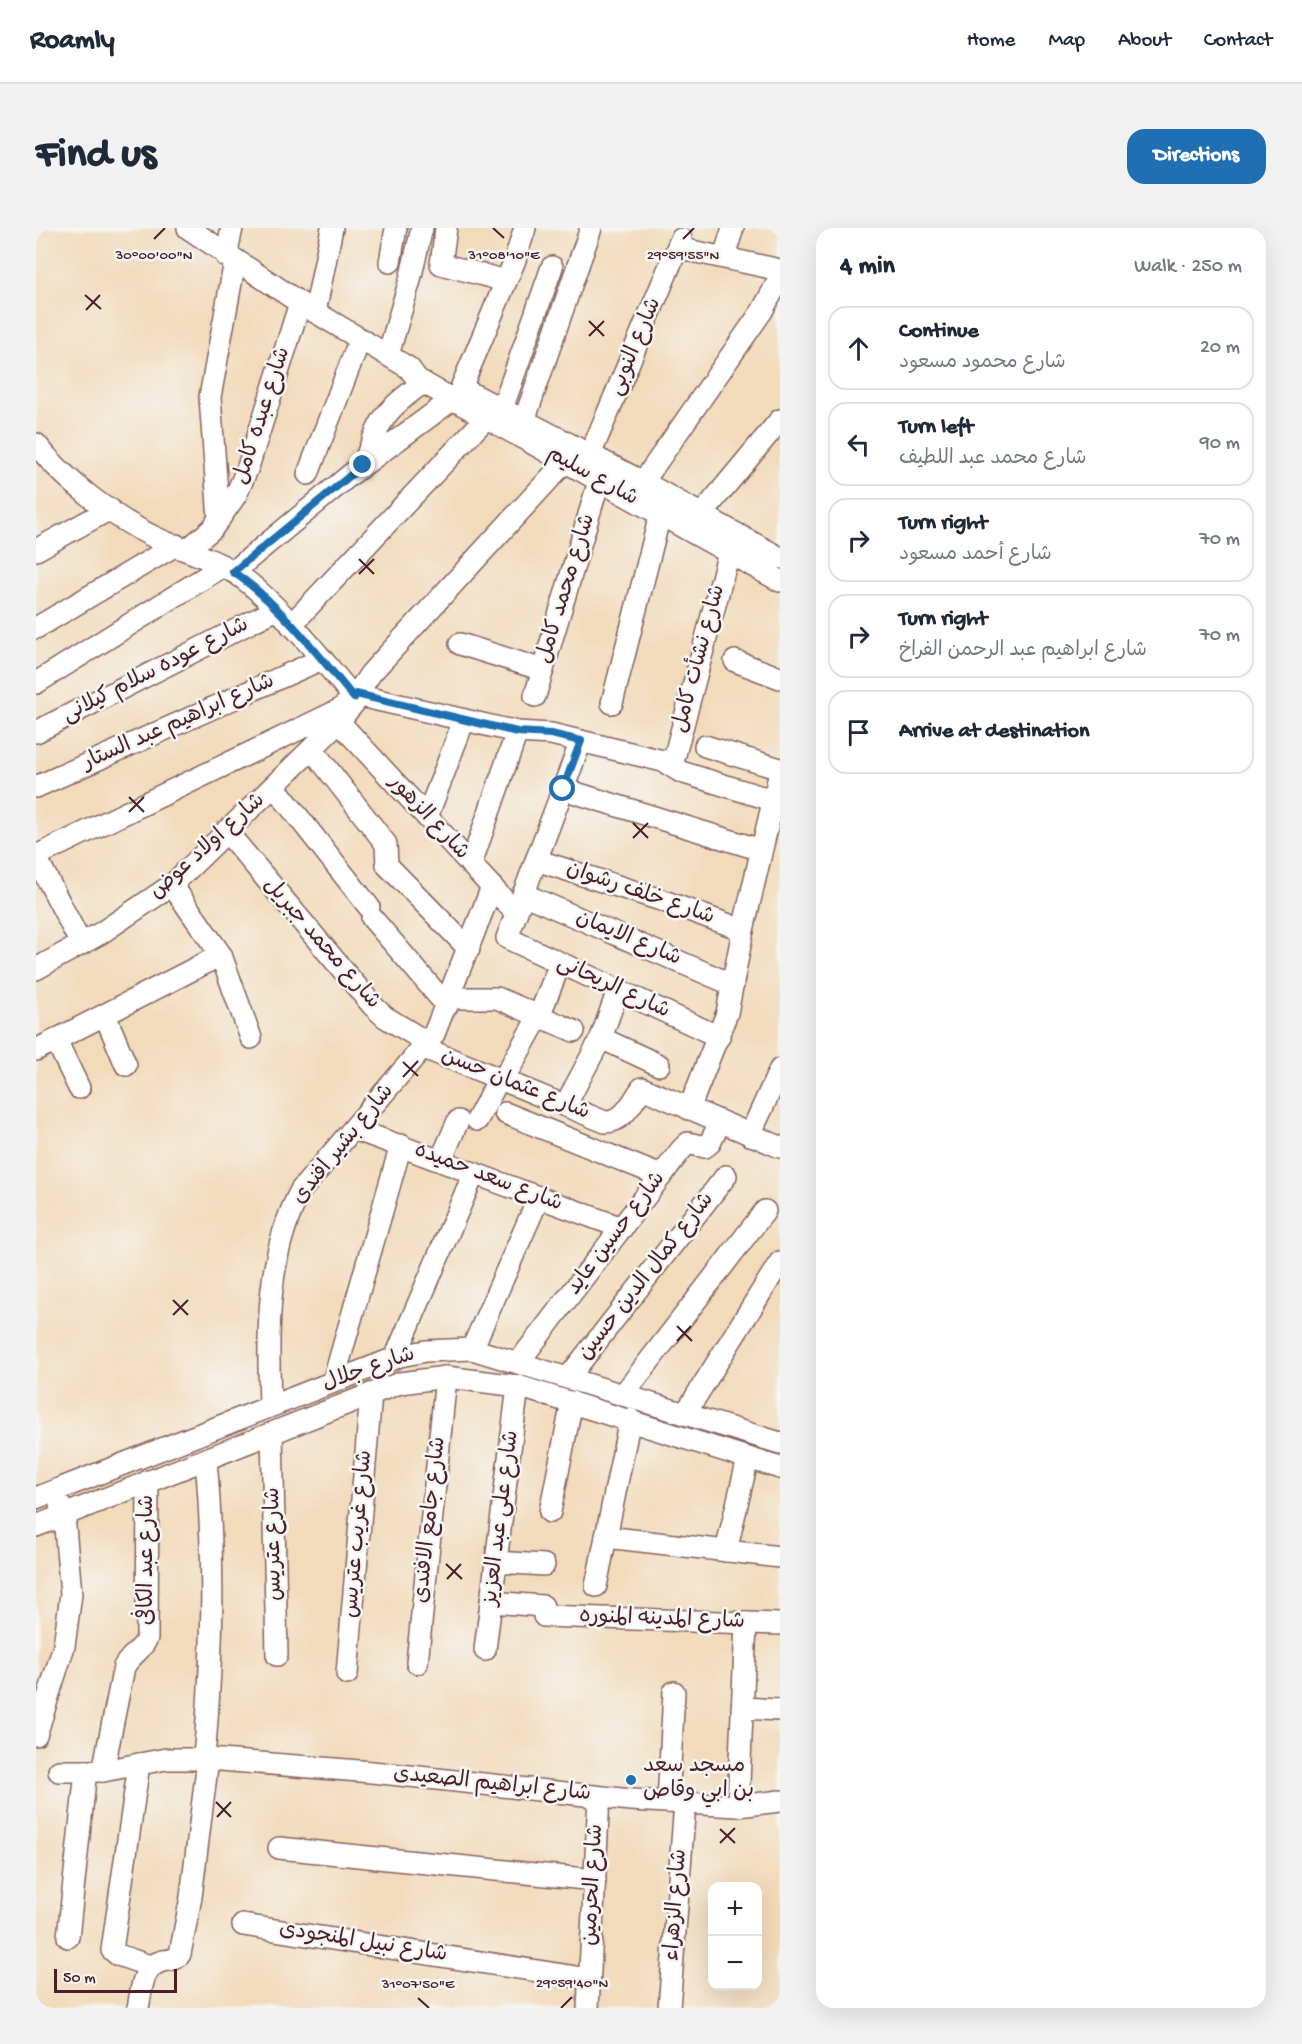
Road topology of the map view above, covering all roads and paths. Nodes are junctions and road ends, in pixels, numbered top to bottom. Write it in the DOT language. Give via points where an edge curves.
graph roads {
  1 [pos="188,228"];
  2 [pos="232,228"];
  3 [pos="332,228"];
  4 [pos="396,228"];
  5 [pos="422,228"];
  6 [pos="446,228"];
  7 [pos="525,228"];
  8 [pos="591,228"];
  9 [pos="230,258"];
  10 [pos="390,262"];
  11 [pos="552,267"];
  12 [pos="780,270"];
  13 [pos="780,278"];
  14 [pos="506,281"];
  15 [pos="307,307"];
  16 [pos="360,339"];
  17 [pos="388,356"];
  18 [pos="416,375"];
  19 [pos="457,394"];
  20 [pos="494,413"];
  21 [pos="780,420"];
  22 [pos="524,421"];
  23 [pos="590,455"];
  24 [pos="40,456"];
  25 [pos="566,462"];
  26 [pos="363,465"];
  27 [pos="308,474"];
  28 [pos="599,481"];
  29 [pos="643,482"];
  30 [pos="110,509"];
  31 [pos="702,514"];
  32 [pos="660,515"];
  33 [pos="219,520"];
  34 [pos="182,547"];
  35 [pos="775,548"];
  36 [pos="36,550"];
  37 [pos="729,552"];
  38 [pos="228,569"];
  39 [pos="780,581"];
  40 [pos="275,610"];
  41 [pos="291,625"];
  42 [pos="36,628"];
  43 [pos="460,644"];
  44 [pos="322,658"];
  45 [pos="735,661"];
  46 [pos="543,670"];
  47 [pos="780,678"];
  48 [pos="36,683"];
  49 [pos="355,696"];
  50 [pos="535,696"];
  51 [pos="612,703"];
  52 [pos="464,720"];
  53 [pos="339,722"];
  54 [pos="36,732"];
  55 [pos="517,732"];
  56 [pos="581,741"];
  57 [pos="705,746"];
  58 [pos="312,749"];
  59 [pos="672,766"];
  60 [pos="780,770"];
  61 [pos="274,786"];
  62 [pos="36,787"];
  63 [pos="563,789"];
  64 [pos="772,800"];
  65 [pos="427,817"];
  66 [pos="226,831"];
  67 [pos="761,850"];
  68 [pos="36,857"];
  69 [pos="536,860"];
  70 [pos="471,864"];
  71 [pos="172,885"];
  72 [pos="492,887"];
  73 [pos="520,904"];
  74 [pos="743,930"];
  75 [pos="81,944"];
  76 [pos="469,949"];
  77 [pos="221,955"];
  78 [pos="560,963"];
  79 [pos="36,969"];
  80 [pos="733,985"];
  81 [pos="618,990"];
  82 [pos="449,1002"];
  83 [pos="540,1014"];
  84 [pos="105,1015"];
  85 [pos="574,1030"];
  86 [pos="719,1037"];
  87 [pos="251,1038"];
  88 [pos="601,1038"];
  89 [pos="56,1040"];
  90 [pos="426,1046"];
  91 [pos="36,1050"];
  92 [pos="126,1065"];
  93 [pos="659,1065"];
  94 [pos="780,1070"];
  95 [pos="501,1079"];
  96 [pos="80,1088"];
  97 [pos="565,1106"];
  98 [pos="689,1109"];
  99 [pos="505,1113"];
  100 [pos="720,1122"];
  101 [pos="354,1129"];
  102 [pos="750,1135"];
  103 [pos="401,1145"];
  104 [pos="780,1147"];
  105 [pos="441,1160"];
  106 [pos="474,1173"];
  107 [pos="661,1176"];
  108 [pos="726,1176"];
  109 [pos="539,1197"];
  110 [pos="765,1211"];
  111 [pos="622,1228"];
  112 [pos="780,1262"];
  113 [pos="472,1349"];
  114 [pos="395,1358"];
  115 [pos="518,1363"];
  116 [pos="446,1377"];
  117 [pos="568,1378"];
  118 [pos="333,1382"];
  119 [pos="518,1386"];
  120 [pos="371,1394"];
  121 [pos="623,1395"];
  122 [pos="572,1402"];
  123 [pos="270,1406"];
  124 [pos="685,1414"];
  125 [pos="630,1419"];
  126 [pos="272,1434"];
  127 [pos="780,1443"];
  128 [pos="206,1458"];
  129 [pos="748,1458"];
  130 [pos="780,1468"];
  131 [pos="148,1480"];
  132 [pos="45,1495"];
  133 [pos="549,1512"];
  134 [pos="64,1516"];
  135 [pos="36,1526"];
  136 [pos="606,1537"];
  137 [pos="726,1551"];
  138 [pos="780,1557"];
  139 [pos="496,1562"];
  140 [pos="544,1565"];
  141 [pos="596,1586"];
  142 [pos="491,1602"];
  143 [pos="746,1623"];
  144 [pos="780,1624"];
  145 [pos="485,1650"];
  146 [pos="277,1655"];
  147 [pos="417,1662"];
  148 [pos="347,1674"];
  149 [pos="674,1692"];
  150 [pos="742,1708"];
  151 [pos="780,1710"];
  152 [pos="39,1715"];
  153 [pos="36,1736"];
  154 [pos="206,1758"];
  155 [pos="139,1764"];
  156 [pos="59,1771"];
  157 [pos="94,1771"];
  158 [pos="599,1797"];
  159 [pos="780,1801"];
  160 [pos="676,1802"];
  161 [pos="738,1806"];
  162 [pos="279,1848"];
  163 [pos="595,1880"];
  164 [pos="243,1924"];
  165 [pos="68,1937"];
  166 [pos="150,1966"];
  167 [pos="589,1979"];
  168 [pos="139,2008"];
  169 [pos="588,2008"];
  170 [pos="669,2008"];
  1 -- 9 [label="street, شارع سليم"];
  2 -- 9 [label="street"];
  3 -- 15 [label="street, شارع عبده كامل"];
  4 -- 10 [label="street"];
  5 -- 17 [label="street"];
  6 -- 14 [label="street" via="441,264"];
  7 -- 14 [label="street"];
  8 -- 22 [label="street"];
  9 -- 15 [label="street, شارع سليم"];
  9 -- 33 [label="street" via="210,396"];
  11 -- 20 [label="street"];
  12 -- 23 [label="street, شارع النوبى" via="680,243"];
  13 -- 29 [label="street" via="762,311"];
  14 -- 19 [label="street"];
  15 -- 16 [label="street, شارع سليم"];
  15 -- 33 [label="street, شارع عبده كامل" via="248,467"];
  16 -- 17 [label="street, شارع سليم"];
  16 -- 27 [label="street"];
  17 -- 18 [label="street, شارع سليم"];
  18 -- 19 [label="street, شارع سليم" via="423,370"];
  18 -- 26 [label="street" via="384,415"];
  19 -- 20 [label="street, شارع سليم"];
  19 -- 26 [label="street"];
  20 -- 22 [label="street, شارع سليم"];
  20 -- 25 [label="street, شارع سليم"];
  20 -- 41 [label="street"];
  21 -- 31 [label="street"];
  22 -- 23 [label="street, شارع سليم"];
  23 -- 29 [label="street, شارع سليم"];
  24 -- 30 [label="street"];
  25 -- 28 [label="street, شارع سليم"];
  25 -- 49 [label="street, شارع اولاد عوض" via="370,673"];
  26 -- 38 [label="street"];
  28 -- 32 [label="street, شارع سليم"];
  28 -- 46 [label="street, شارع محمد كامل"];
  29 -- 31 [label="street, شارع سليم"];
  30 -- 34 [label="street" via="154,537"];
  30 -- 36 [label="street"];
  31 -- 35 [label="street, شارع سليم"];
  32 -- 37 [label="street, شارع سليم"];
  32 -- 51 [label="street"];
  33 -- 34 [label="street, شارع عبده كامل"];
  34 -- 38 [label="street"];
  34 -- 42 [label="street, شارع عبده كامل"];
  37 -- 39 [label="street, شارع سليم"];
  37 -- 59 [label="street, شارع نشأت كامل"];
  38 -- 40 [label="street"];
  38 -- 48 [label="street"];
  40 -- 41 [label="street"];
  40 -- 54 [label="street, شارع عوده سلام كيلانى"];
  41 -- 44 [label="street"];
  43 -- 46 [label="street"];
  44 -- 49 [label="street"];
  44 -- 62 [label="street, شارع ابراهيم عبد الستار"];
  45 -- 47 [label="street"];
  46 -- 50 [label="street, شارع محمد كامل"];
  49 -- 52 [label="street"];
  49 -- 53 [label="street, شارع اولاد عوض" via="351,709"];
  49 -- 68 [label="street" via="339,710"];
  52 -- 55 [label="street"];
  52 -- 65 [label="street"];
  53 -- 58 [label="street, شارع اولاد عوض"];
  53 -- 65 [label="street, شارع الزهور"];
  55 -- 56 [label="street"];
  55 -- 70 [label="street"];
  56 -- 59 [label="street"];
  56 -- 63 [label="street"];
  57 -- 60 [label="street"];
  58 -- 61 [label="street, شارع اولاد عوض"];
  58 -- 76 [label="street" via="386,844 387,865"];
  59 -- 64 [label="street"];
  60 -- 64 [label="street"];
  61 -- 66 [label="street, شارع اولاد عوض"];
  61 -- 82 [label="street" via="371,912"];
  63 -- 67 [label="street"];
  63 -- 69 [label="street"];
  64 -- 67 [label="street"];
  65 -- 70 [label="street, شارع الزهور"];
  66 -- 71 [label="street, شارع اولاد عوض"];
  66 -- 90 [label="street, شارع محمد جبريل" via="373,1006"];
  67 -- 74 [label="street"];
  68 -- 75 [label="street"];
  69 -- 73 [label="street"];
  69 -- 74 [label="street, شارع خلف رشوان"];
  70 -- 72 [label="street, شارع الزهور"];
  71 -- 75 [label="street, شارع اولاد عوض"];
  71 -- 77 [label="street"];
  72 -- 73 [label="street, شارع الزهور"];
  72 -- 76 [label="street, شارع بشير افندى"];
  73 -- 78 [label="street, شارع الريحانى" via="507,938"];
  73 -- 80 [label="street, شارع الايمان"];
  74 -- 80 [label="street"];
  75 -- 79 [label="street, شارع اولاد عوض"];
  76 -- 82 [label="street, شارع بشير افندى"];
  77 -- 84 [label="street"];
  77 -- 87 [label="street"];
  78 -- 81 [label="street, شارع الريحانى"];
  78 -- 83 [label="street"];
  80 -- 86 [label="street"];
  81 -- 86 [label="street, شارع الريحانى"];
  81 -- 88 [label="street"];
  82 -- 83 [label="street" via="496,998"];
  82 -- 90 [label="street, شارع بشير افندى"];
  83 -- 85 [label="street"];
  83 -- 95 [label="street"];
  84 -- 89 [label="street"];
  84 -- 92 [label="street"];
  86 -- 98 [label="street"];
  88 -- 93 [label="street"];
  88 -- 97 [label="street"];
  89 -- 91 [label="street"];
  89 -- 96 [label="street"];
  90 -- 95 [label="street, شارع عثمان حسن"];
  90 -- 101 [label="street, شارع بشير افندى"];
  94 -- 102 [label="street"];
  95 -- 97 [label="street, شارع عثمان حسن"];
  95 -- 105 [label="street"];
  97 -- 98 [label="street, شارع عثمان حسن" via="613,1123 642,1088"];
  98 -- 100 [label="street"];
  99 -- 107 [label="street"];
  100 -- 102 [label="street"];
  100 -- 107 [label="street, شارع حسين عايد" via="710,1143 705,1147 688,1143"];
  101 -- 103 [label="street, شارع سعد حميده"];
  101 -- 123 [label="street, شارع بشير افندى" via="301,1190 291,1209 270,1294"];
  102 -- 104 [label="street"];
  103 -- 105 [label="street, شارع سعد حميده"];
  103 -- 118 [label="street"];
  105 -- 106 [label="street, شارع سعد حميده"];
  106 -- 109 [label="street, شارع سعد حميده"];
  106 -- 114 [label="street"];
  107 -- 111 [label="street, شارع حسين عايد"];
  108 -- 117 [label="street, شارع كمال الدين حسين"];
  109 -- 111 [label="street, شارع سعد حميده"];
  109 -- 113 [label="street"];
  110 -- 121 [label="street"];
  111 -- 115 [label="street, شارع حسين عايد"];
  112 -- 124 [label="street"];
  113 -- 114 [label="street, شارع جلال" via="426,1351"];
  113 -- 115 [label="street, شارع جلال"];
  114 -- 118 [label="street, شارع جلال"];
  115 -- 117 [label="street, شارع جلال"];
  116 -- 119 [label="street, شارع جلال"];
  116 -- 120 [label="street, شارع جلال" via="400,1383"];
  116 -- 147 [label="street, شارع جامع الافندى"];
  117 -- 121 [label="street, شارع جلال"];
  118 -- 123 [label="street, شارع جلال"];
  119 -- 122 [label="street, شارع جلال"];
  119 -- 139 [label="street, شارع على عبد العزيز"];
  120 -- 126 [label="street, شارع جلال"];
  120 -- 148 [label="street, شارع غريب عتريس"];
  121 -- 124 [label="street, شارع جلال"];
  122 -- 125 [label="street, شارع جلال"];
  122 -- 133 [label="street"];
  123 -- 132 [label="street, شارع جلال"];
  124 -- 127 [label="street, شارع جلال"];
  125 -- 129 [label="street, شارع جلال"];
  125 -- 136 [label="street"];
  126 -- 128 [label="street, شارع جلال"];
  126 -- 146 [label="street, شارع عتريس"];
  128 -- 131 [label="street, شارع جلال"];
  128 -- 154 [label="street" via="214,1607"];
  129 -- 130 [label="street, شارع جلال"];
  129 -- 137 [label="street"];
  131 -- 134 [label="street, شارع جلال"];
  131 -- 157 [label="street, شارع عبد الكافى" via="147,1638 144,1647 124,1667"];
  132 -- 134 [label="street"];
  134 -- 135 [label="street, شارع جلال"];
  134 -- 152 [label="street" via="71,1594 64,1646"];
  136 -- 137 [label="street"];
  136 -- 141 [label="street"];
  137 -- 138 [label="street"];
  139 -- 140 [label="street"];
  139 -- 142 [label="street, شارع على عبد العزيز"];
  142 -- 143 [label="street, شارع المدينه المنوره" via="544,1611"];
  142 -- 145 [label="street, شارع على عبد العزيز"];
  143 -- 144 [label="street, شارع المدينه المنوره"];
  143 -- 150 [label="street"];
  149 -- 160 [label="street, شارع الزهراء"];
  150 -- 151 [label="street"];
  150 -- 161 [label="street"];
  152 -- 153 [label="street"];
  154 -- 155 [label="street, شارع ابراهيم الصعيدى"];
  154 -- 158 [label="street, شارع ابراهيم الصعيدى"];
  154 -- 166 [label="street" via="191,1897 180,1954"];
  155 -- 157 [label="street, شارع ابراهيم الصعيدى"];
  155 -- 166 [label="street" via="112,1950"];
  156 -- 157 [label="street, شارع ابراهيم الصعيدى"];
  157 -- 165 [label="street, شارع عبد الكافى"];
  158 -- 160 [label="street, شارع ابراهيم الصعيدى"];
  158 -- 163 [label="street, شارع الحرمين"];
  159 -- 161 [label="street, شارع ابراهيم الصعيدى"];
  160 -- 161 [label="street, شارع ابراهيم الصعيدى"];
  160 -- 170 [label="street, شارع الزهراء"];
  162 -- 163 [label="street"];
  163 -- 167 [label="street, شارع الحرمين"];
  164 -- 167 [label="street, شارع نبيل المنجودى"];
  166 -- 168 [label="street"];
  167 -- 169 [label="street, شارع الحرمين"];
}
